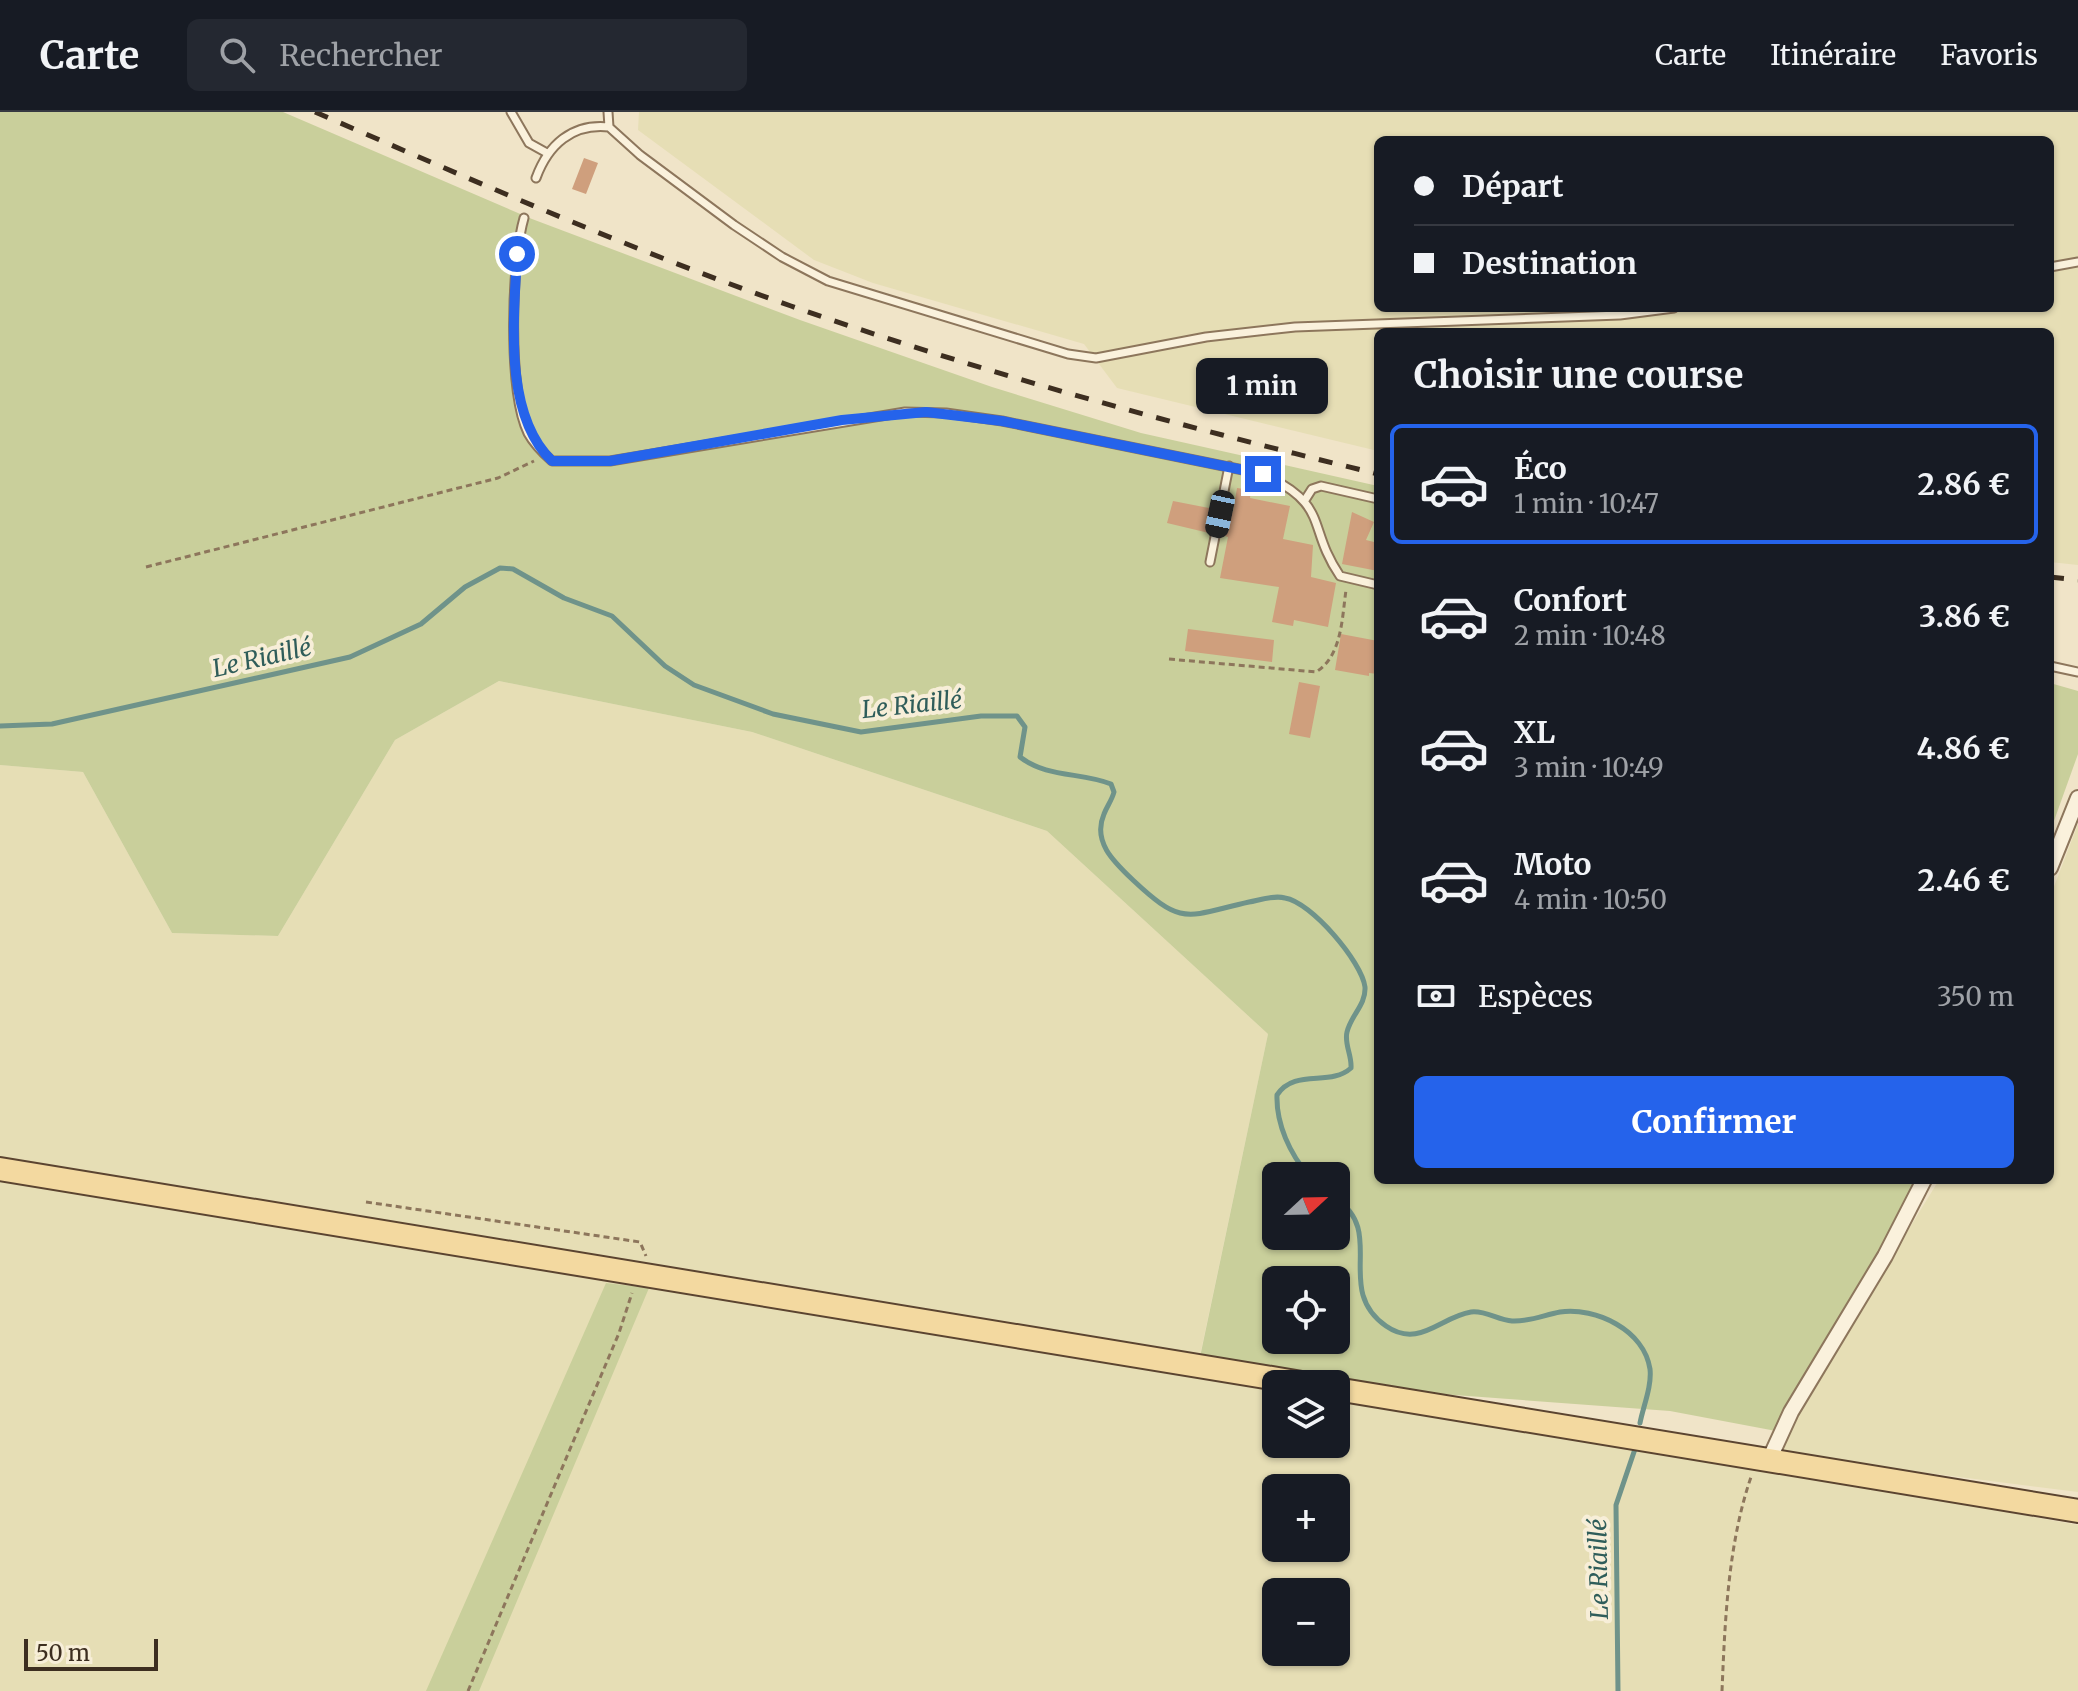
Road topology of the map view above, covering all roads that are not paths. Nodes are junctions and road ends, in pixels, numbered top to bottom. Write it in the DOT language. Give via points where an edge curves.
graph roads {
  1 [pos="511,112"];
  2 [pos="608,112"];
  3 [pos="609,127"];
  4 [pos="547,153"];
  5 [pos="536,178"];
  6 [pos="524,218"];
  7 [pos="2078,262"];
  8 [pos="2054,266"];
  9 [pos="1628,312"];
  10 [pos="1229,466"];
  11 [pos="1374,498"];
  12 [pos="1305,500"];
  13 [pos="1210,562"];
  14 [pos="1374,584"];
  15 [pos="2054,667"];
  16 [pos="2078,672"];
  17 [pos="2078,798"];
  18 [pos="2054,858"];
  19 [pos="0,1169"];
  20 [pos="1922,1184"];
  21 [pos="1262,1377"];
  22 [pos="1350,1391"];
  23 [pos="1764,1459"];
  24 [pos="2078,1511"];
  1 -- 4 [label="lane" via="529,143"];
  2 -- 3 [label="lane"];
  3 -- 4 [label="lane" via="576,131"];
  3 -- 9 [label="lane" via="734,225 828,281 1068,354 1096,358 1260,329"];
  4 -- 5 [label="lane"];
  6 -- 10 [label="lane" via="514,309 518,379 527,430 552,461 610,461 878,414 946,413"];
  7 -- 8 [label="lane"];
  10 -- 12 [label="lane" via="1263,474"];
  10 -- 13 [label="lane"];
  11 -- 12 [label="lane" via="1321,486"];
  12 -- 14 [label="lane" via="1340,576"];
  15 -- 16 [label="lane"];
  17 -- 18 [label="street"];
  19 -- 21 [label="main road"];
  20 -- 23 [label="street"];
  22 -- 23 [label="main road"];
  23 -- 24 [label="main road"];
}
